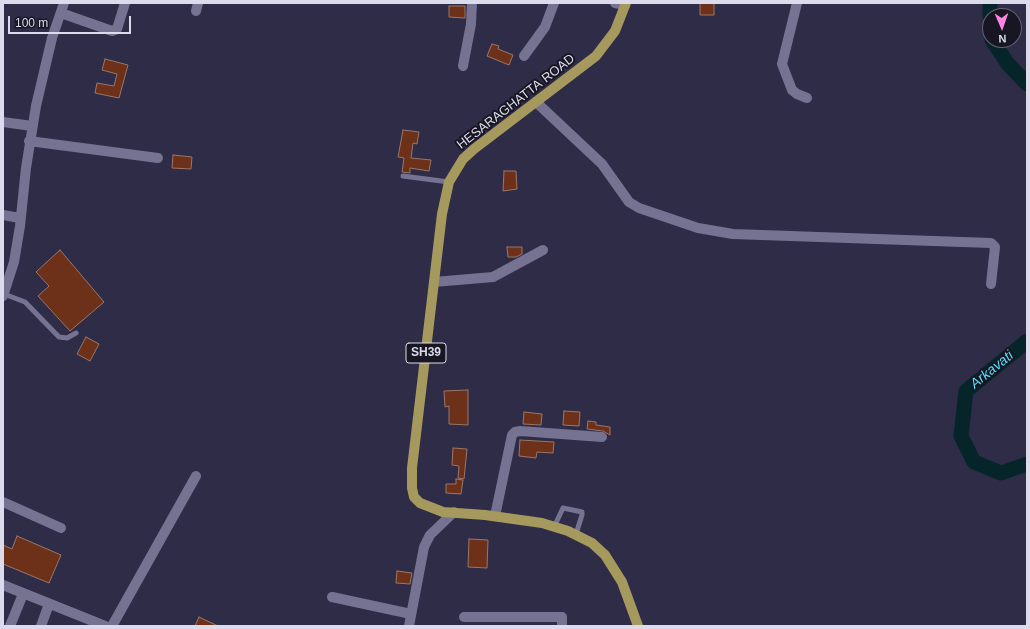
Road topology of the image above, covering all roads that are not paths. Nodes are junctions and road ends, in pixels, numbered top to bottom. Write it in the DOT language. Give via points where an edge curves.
graph roads {
  1 [pos="125,3"];
  2 [pos="472,3"];
  3 [pos="554,3"];
  4 [pos="614,3"];
  5 [pos="797,3"];
  6 [pos="625,4"];
  7 [pos="62,8"];
  8 [pos="524,56"];
  9 [pos="463,66"];
  10 [pos="807,98"];
  11 [pos="536,102"];
  12 [pos="3,122"];
  13 [pos="32,126"];
  14 [pos="29,142"];
  15 [pos="158,158"];
  16 [pos="403,176"];
  17 [pos="450,182"];
  18 [pos="3,215"];
  19 [pos="20,218"];
  20 [pos="543,250"];
  21 [pos="434,282"];
  22 [pos="991,284"];
  23 [pos="3,295"];
  24 [pos="76,333"];
  25 [pos="602,437"];
  26 [pos="196,476"];
  27 [pos="3,502"];
  28 [pos="454,512"];
  29 [pos="495,516"];
  30 [pos="554,527"];
  31 [pos="61,528"];
  32 [pos="576,534"];
  33 [pos="3,585"];
  34 [pos="23,594"];
  35 [pos="332,597"];
  36 [pos="49,604"];
  37 [pos="411,614"];
  38 [pos="464,617"];
  39 [pos="80,622"];
  40 [pos="10,626"];
  41 [pos="41,626"];
  42 [pos="105,626"];
  43 [pos="112,626"];
  44 [pos="409,626"];
  45 [pos="562,626"];
  46 [pos="638,626"];
  1 -- 7 [label="street" via="117,29 112,31"];
  2 -- 9 [label="street" via="469,39"];
  3 -- 8 [label="street" via="545,27"];
  4 -- 6 [label="street"];
  5 -- 10 [label="street" via="782,64 792,90"];
  6 -- 11 [label="main road, HESARAGHATTA ROAD / SH39" via="614,31 596,56"];
  7 -- 13 [label="street" via="52,38"];
  11 -- 17 [label="main road, HESARAGHATTA ROAD / SH39" via="463,159"];
  11 -- 22 [label="street" via="602,164 629,202 639,208 698,228 733,234 991,243 995,247"];
  12 -- 13 [label="street"];
  13 -- 14 [label="street"];
  14 -- 15 [label="street"];
  14 -- 19 [label="street"];
  16 -- 17 [label="lane"];
  17 -- 21 [label="main road, HESARAGHATTA ROAD / SH39" via="444,202"];
  18 -- 19 [label="street"];
  19 -- 23 [label="street" via="14,262"];
  20 -- 21 [label="street" via="493,277"];
  21 -- 28 [label="main road, HESARAGHATTA ROAD / SH39" via="412,468 412,488 420,503 442,512"];
  23 -- 24 [label="lane" via="25,302 59,337 67,338"];
  25 -- 29 [label="street" via="520,430 515,432 512,435"];
  26 -- 43 [label="street"];
  27 -- 31 [label="street"];
  28 -- 29 [label="main road, HESARAGHATTA ROAD / SH39"];
  28 -- 37 [label="street" via="430,535 424,547"];
  29 -- 30 [label="main road, HESARAGHATTA ROAD / SH39"];
  30 -- 32 [label="main road, HESARAGHATTA ROAD / SH39"];
  30 -- 32 [label="lane" via="563,508 582,512"];
  32 -- 46 [label="main road, HESARAGHATTA ROAD / SH39" via="592,543 608,559 622,582"];
  33 -- 34 [label="street"];
  34 -- 36 [label="street"];
  34 -- 40 [label="street"];
  35 -- 37 [label="street"];
  36 -- 39 [label="street"];
  36 -- 41 [label="street"];
  37 -- 44 [label="street"];
  38 -- 45 [label="street" via="562,616"];
  39 -- 42 [label="street"];
}
